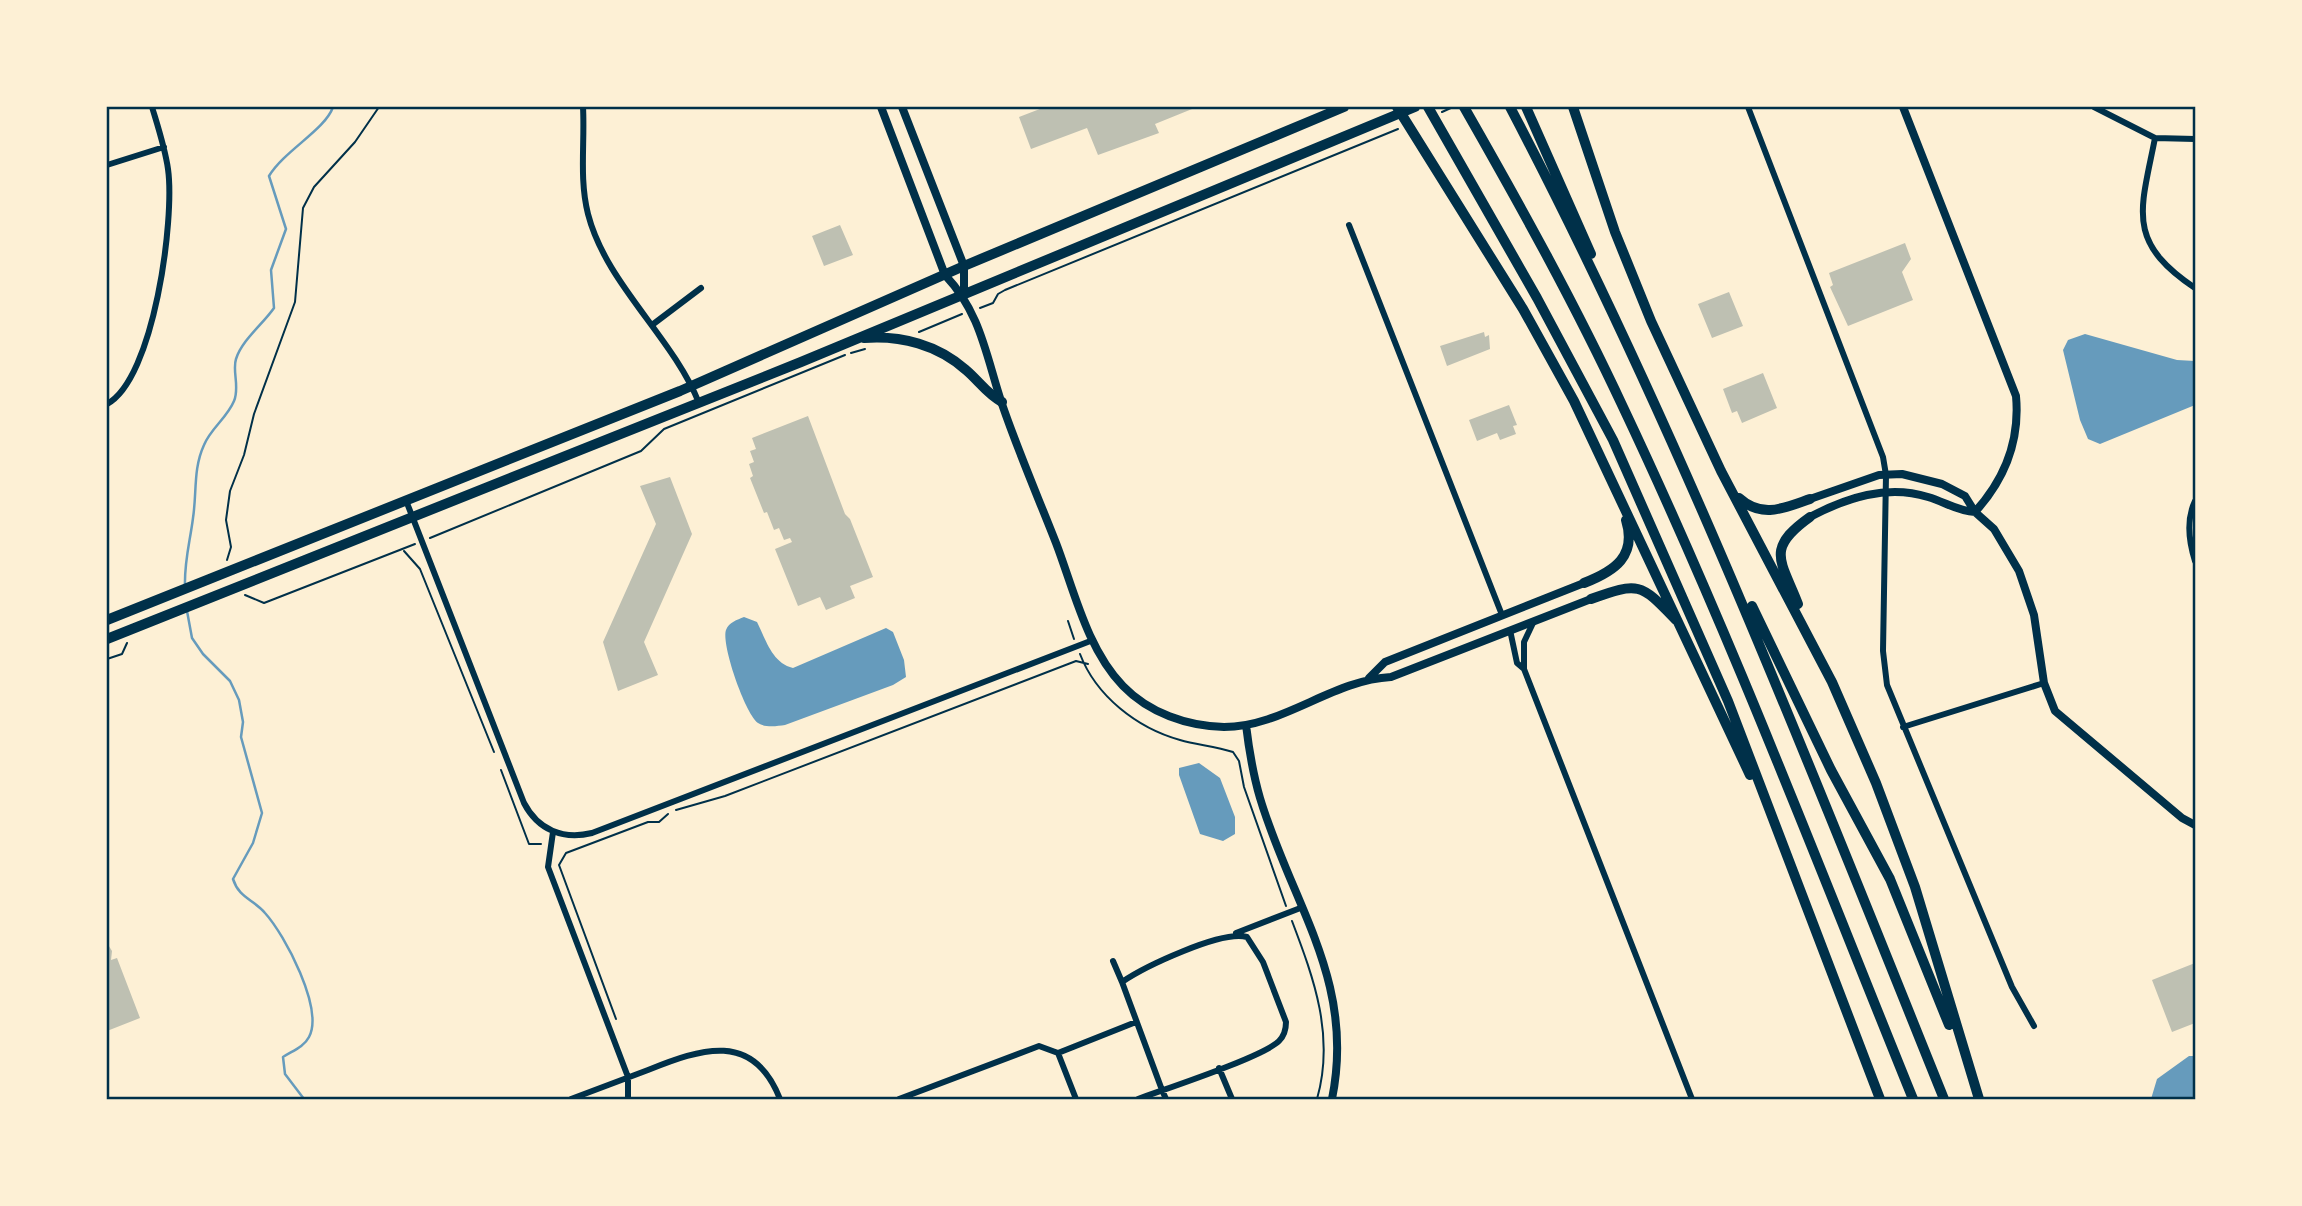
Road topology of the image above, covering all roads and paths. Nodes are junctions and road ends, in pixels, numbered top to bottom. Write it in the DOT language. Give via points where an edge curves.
graph roads {
  1 [pos="152,107"];
  2 [pos="379,107"];
  3 [pos="583,107"];
  4 [pos="881,107"];
  5 [pos="902,107"];
  6 [pos="1344,107"];
  7 [pos="1415,107"];
  8 [pos="1427,107"];
  9 [pos="1456,107"];
  10 [pos="1464,107"];
  11 [pos="1510,107"];
  12 [pos="1526,107"];
  13 [pos="1573,107"];
  14 [pos="1748,107"];
  15 [pos="1903,107"];
  16 [pos="2094,107"];
  17 [pos="1398,110"];
  18 [pos="1394,131"];
  19 [pos="2155,138"];
  20 [pos="2195,139"];
  21 [pos="164,147"];
  22 [pos="107,165"];
  23 [pos="1503,176"];
  24 [pos="1349,225"];
  25 [pos="964,266"];
  26 [pos="945,275"];
  27 [pos="701,288"];
  28 [pos="2195,288"];
  29 [pos="964,295"];
  30 [pos="993,303"];
  31 [pos="954,317"];
  32 [pos="652,325"];
  33 [pos="909,336"];
  34 [pos="857,339"];
  35 [pos="871,347"];
  36 [pos="1641,373"];
  37 [pos="692,385"];
  38 [pos="1002,402"];
  39 [pos="699,403"];
  40 [pos="107,404"];
  41 [pos="1596,446"];
  42 [pos="1721,471"];
  43 [pos="1886,475"];
  44 [pos="1885,493"];
  45 [pos="1698,497"];
  46 [pos="1810,499"];
  47 [pos="2195,501"];
  48 [pos="407,503"];
  49 [pos="1975,512"];
  50 [pos="1810,517"];
  51 [pos="413,519"];
  52 [pos="434,536"];
  53 [pos="410,546"];
  54 [pos="403,550"];
  55 [pos="2195,561"];
  56 [pos="225,563"];
  57 [pos="1584,583"];
  58 [pos="242,596"];
  59 [pos="1591,599"];
  60 [pos="1502,615"];
  61 [pos="107,620"];
  62 [pos="1533,623"];
  63 [pos="1682,627"];
  64 [pos="1510,630"];
  65 [pos="107,639"];
  66 [pos="132,640"];
  67 [pos="1093,640"];
  68 [pos="1815,649"];
  69 [pos="107,659"];
  70 [pos="1083,663"];
  71 [pos="1088,664"];
  72 [pos="1524,669"];
  73 [pos="1368,678"];
  74 [pos="2044,683"];
  75 [pos="1246,725"];
  76 [pos="1903,727"];
  77 [pos="496,754"];
  78 [pos="500,768"];
  79 [pos="2195,825"];
  80 [pos="553,832"];
  81 [pos="1779,838"];
  82 [pos="541,844"];
  83 [pos="1303,907"];
  84 [pos="1289,913"];
  85 [pos="1227,936"];
  86 [pos="1113,961"];
  87 [pos="1122,982"];
  88 [pos="616,1019"];
  89 [pos="1136,1022"];
  90 [pos="2034,1026"];
  91 [pos="1058,1053"];
  92 [pos="1219,1068"];
  93 [pos="628,1077"];
  94 [pos="1972,1079"];
  95 [pos="1162,1090"];
  96 [pos="912,1097"];
  97 [pos="571,1099"];
  98 [pos="628,1099"];
  99 [pos="780,1099"];
  100 [pos="899,1099"];
  101 [pos="1076,1099"];
  102 [pos="1138,1099"];
  103 [pos="1166,1099"];
  104 [pos="1232,1099"];
  105 [pos="1317,1099"];
  106 [pos="1332,1099"];
  107 [pos="1692,1099"];
  108 [pos="1880,1099"];
  109 [pos="1913,1099"];
  110 [pos="1944,1099"];
  111 [pos="1979,1099"];
  1 -- 21 [label="street"];
  2 -- 56 [label="path" via="314,187 303,208 295,302 230,491 226,520 231,548"];
  3 -- 32 [label="street" via="584,190 589,216 615,269"];
  4 -- 26 [label="street"];
  5 -- 25 [label="street"];
  6 -- 25 [label="main road"];
  7 -- 17 [label="main road"];
  8 -- 81 [label="highway" via="1601,415 1728,701"];
  9 -- 23 [label="highway"];
  10 -- 23 [label="highway"];
  11 -- 36 [label="highway"];
  12 -- 36 [label="highway"];
  13 -- 42 [label="highway" via="1637,288"];
  14 -- 43 [label="street" via="1883,457"];
  15 -- 49 [label="street" via="2016,396 2017,429 2006,466"];
  16 -- 19 [label="street"];
  17 -- 29 [label="main road"];
  17 -- 41 [label="highway" via="1534,329"];
  18 -- 30 [label="path" via="1005,290"];
  19 -- 20 [label="street"];
  19 -- 28 [label="street" via="2143,200 2143,227 2157,256"];
  21 -- 22 [label="street"];
  21 -- 40 [label="street" via="169,187 159,291 134,374 123,393"];
  23 -- 109 [label="highway" via="1598,355 1699,571"];
  24 -- 60 [label="street"];
  25 -- 26 [label="main road"];
  25 -- 29 [label="street"];
  26 -- 29 [label="street"];
  26 -- 37 [label="main road"];
  27 -- 32 [label="street"];
  29 -- 34 [label="main road"];
  29 -- 38 [label="street" via="991,358"];
  31 -- 33 [label="path"];
  32 -- 37 [label="street"];
  34 -- 38 [label="main road" via="898,339 940,352"];
  34 -- 39 [label="main road"];
  35 -- 52 [label="path" via="664,429 640,451"];
  36 -- 45 [label="highway"];
  37 -- 39 [label="street"];
  37 -- 48 [label="main road"];
  38 -- 67 [label="street"];
  39 -- 51 [label="main road"];
  41 -- 57 [label="highway" via="1630,542 1619,565"];
  41 -- 63 [label="highway"];
  42 -- 46 [label="highway" via="1738,498 1755,509 1774,511"];
  42 -- 68 [label="highway"];
  43 -- 44 [label="street"];
  43 -- 46 [label="street"];
  43 -- 49 [label="street" via="1912,475 1942,484 1965,496"];
  44 -- 49 [label="street" via="1919,495 1958,511"];
  44 -- 50 [label="street" via="1847,500"];
  44 -- 76 [label="street" via="1882,651 1887,685"];
  45 -- 94 [label="highway" via="1903,908"];
  45 -- 110 [label="highway"];
  47 -- 55 [label="street" via="2190,530"];
  48 -- 51 [label="street"];
  48 -- 61 [label="main road"];
  49 -- 74 [label="street" via="1994,529 2019,570 2034,615"];
  50 -- 68 [label="highway" via="1786,534 1780,554"];
  51 -- 65 [label="main road"];
  51 -- 80 [label="street" via="524,803 536,820"];
  53 -- 54 [label="path"];
  54 -- 58 [label="path" via="264,603"];
  54 -- 77 [label="path" via="421,571"];
  57 -- 60 [label="street"];
  59 -- 62 [label="street"];
  59 -- 63 [label="highway" via="1624,589 1643,590"];
  60 -- 73 [label="street" via="1385,662"];
  62 -- 64 [label="street"];
  62 -- 72 [label="street" via="1524,642"];
  63 -- 81 [label="highway"];
  64 -- 72 [label="street" via="1517,663"];
  64 -- 73 [label="street" via="1391,677"];
  66 -- 69 [label="path" via="122,654"];
  67 -- 75 [label="street" via="1124,687 1161,713 1203,725"];
  67 -- 80 [label="street" via="592,832 574,836"];
  68 -- 94 [label="highway" via="1903,852"];
  70 -- 71 [label="path"];
  70 -- 84 [label="path" via="1109,698 1144,726 1233,752"];
  70 -- 88 [label="path" via="1076,661 725,796 669,813 659,822 648,821 566,853 560,872"];
  72 -- 107 [label="street"];
  73 -- 75 [label="street"];
  74 -- 76 [label="street"];
  74 -- 79 [label="street" via="2061,718"];
  75 -- 83 [label="street" via="1260,799"];
  76 -- 90 [label="street" via="2012,987"];
  78 -- 82 [label="path" via="529,844"];
  80 -- 93 [label="street" via="548,867"];
  81 -- 108 [label="highway"];
  83 -- 84 [label="street"];
  83 -- 106 [label="street" via="1324,960 1335,1009 1338,1054"];
  84 -- 85 [label="street"];
  84 -- 105 [label="path" via="1319,998 1324,1031"];
  85 -- 87 [label="street" via="1142,969"];
  85 -- 92 [label="street" via="1247,937 1254,944 1286,1031 1269,1048"];
  86 -- 87 [label="street"];
  87 -- 89 [label="street"];
  89 -- 91 [label="street"];
  89 -- 95 [label="street"];
  91 -- 96 [label="street" via="1039,1046 1027,1048"];
  91 -- 101 [label="street"];
  92 -- 95 [label="street"];
  92 -- 104 [label="street"];
  93 -- 97 [label="street"];
  93 -- 98 [label="street"];
  93 -- 99 [label="street" via="692,1053 722,1049 754,1062 771,1080"];
  94 -- 111 [label="highway"];
  95 -- 102 [label="street"];
  95 -- 103 [label="street"];
  96 -- 100 [label="street"];
}
